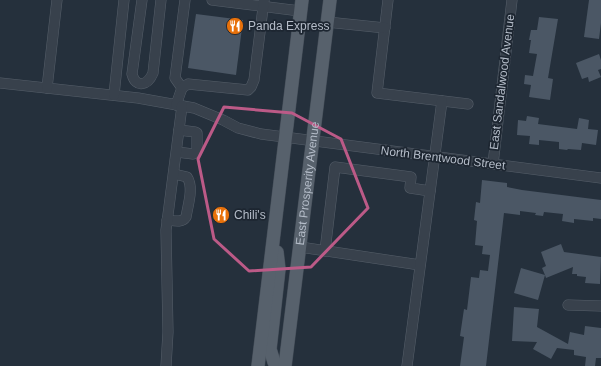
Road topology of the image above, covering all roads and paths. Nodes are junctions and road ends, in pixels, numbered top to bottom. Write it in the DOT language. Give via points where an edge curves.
graph roads {
  1 [pos="57,0"];
  2 [pos="124,0"];
  3 [pos="142,0"];
  4 [pos="161,0"];
  5 [pos="185,0"];
  6 [pos="212,0"];
  7 [pos="330,0"];
  8 [pos="388,0"];
  9 [pos="512,0"];
  10 [pos="264,3"];
  11 [pos="301,6"];
  12 [pos="327,22"];
  13 [pos="385,28"];
  14 [pos="0,83"];
  15 [pos="47,88"];
  16 [pos="182,88"];
  17 [pos="114,95"];
  18 [pos="442,100"];
  19 [pos="468,104"];
  20 [pos="179,106"];
  21 [pos="179,130"];
  22 [pos="285,138"];
  23 [pos="312,141"];
  24 [pos="176,152"];
  25 [pos="434,157"];
  26 [pos="492,164"];
  27 [pos="174,174"];
  28 [pos="601,178"];
  29 [pos="430,191"];
  30 [pos="168,220"];
  31 [pos="273,240"];
  32 [pos="300,247"];
  33 [pos="325,251"];
  34 [pos="420,265"];
  35 [pos="568,305"];
  36 [pos="601,306"];
  37 [pos="166,366"];
  38 [pos="258,366"];
  39 [pos="279,366"];
  40 [pos="285,366"];
  41 [pos="407,366"];
  1 -- 15 [label="street"];
  2 -- 17 [label="street"];
  3 -- 4 [label="street" via="132,74 137,83 143,84 149,81 153,73"];
  5 -- 16 [label="street" via="175,78"];
  6 -- 10 [label="street"];
  7 -- 12 [label="main road, East Prosperity Avenue"];
  8 -- 13 [label="street"];
  9 -- 26 [label="street, East Sandalwood Avenue"];
  10 -- 11 [label="street"];
  10 -- 16 [label="street" via="251,87 248,90 188,84"];
  11 -- 22 [label="main road"];
  12 -- 13 [label="street"];
  12 -- 23 [label="main road, East Prosperity Avenue"];
  13 -- 18 [label="street" via="377,93"];
  14 -- 15 [label="street, North Brentwood Street"];
  15 -- 17 [label="street, North Brentwood Street"];
  16 -- 20 [label="street"];
  17 -- 20 [label="street, North Brentwood Street"];
  18 -- 19 [label="street"];
  18 -- 25 [label="street"];
  20 -- 21 [label="street"];
  20 -- 22 [label="street, North Brentwood Street" via="194,108 250,132"];
  21 -- 24 [label="street"];
  21 -- 24 [label="street" via="197,133 196,151 193,154"];
  22 -- 23 [label="street, North Brentwood Street"];
  22 -- 31 [label="main road"];
  23 -- 25 [label="street, North Brentwood Street"];
  23 -- 32 [label="main road, East Prosperity Avenue"];
  24 -- 27 [label="street"];
  25 -- 26 [label="street, North Brentwood Street"];
  25 -- 29 [label="street"];
  26 -- 28 [label="street, North Brentwood Street"];
  27 -- 30 [label="street"];
  27 -- 30 [label="street" via="187,177 190,186 184,220"];
  29 -- 33 [label="street" via="410,188 411,177 335,167"];
  29 -- 34 [label="street"];
  30 -- 37 [label="street"];
  31 -- 38 [label="main road"];
  31 -- 39 [label="main road" via="279,269 270,349 274,362"];
  32 -- 33 [label="street"];
  32 -- 40 [label="main road, East Prosperity Avenue"];
  33 -- 34 [label="street"];
  34 -- 41 [label="street"];
  35 -- 36 [label="street"];
}
